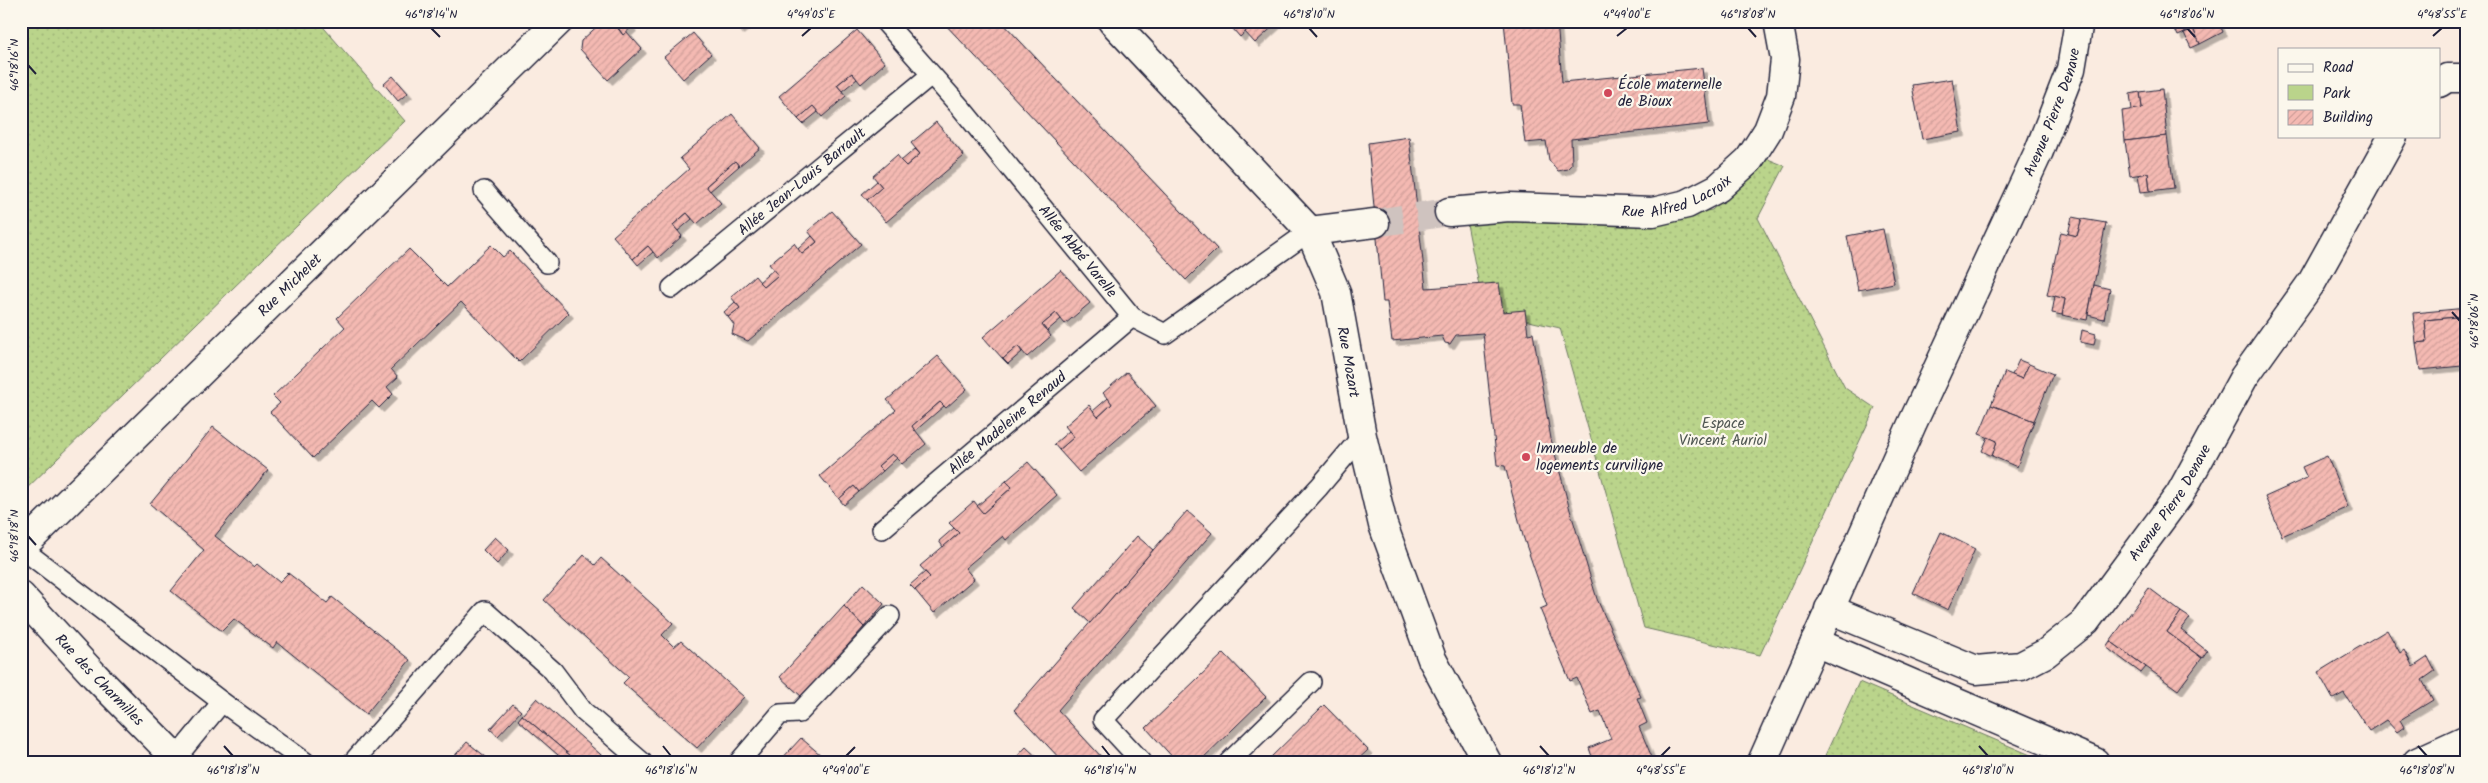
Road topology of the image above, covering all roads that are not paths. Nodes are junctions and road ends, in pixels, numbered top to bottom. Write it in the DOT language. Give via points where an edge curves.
graph roads {
  1 [pos="558,21"];
  2 [pos="884,21"];
  3 [pos="1112,21"];
  4 [pos="1778,21"];
  5 [pos="2079,21"];
  6 [pos="931,74"];
  7 [pos="2467,78"];
  8 [pos="2440,82"];
  9 [pos="2392,138"];
  10 [pos="484,191"];
  11 [pos="1449,212"];
  12 [pos="1375,223"];
  13 [pos="1310,231"];
  14 [pos="547,263"];
  15 [pos="672,288"];
  16 [pos="1132,317"];
  17 [pos="1362,436"];
  18 [pos="882,529"];
  19 [pos="21,548"];
  20 [pos="21,596"];
  21 [pos="1829,609"];
  22 [pos="890,616"];
  23 [pos="1815,642"];
  24 [pos="1311,682"];
  25 [pos="222,702"];
  26 [pos="2467,739"];
  27 [pos="178,760"];
  28 [pos="304,762"];
  29 [pos="353,762"];
  30 [pos="642,762"];
  31 [pos="739,762"];
  32 [pos="1142,762"];
  33 [pos="1229,762"];
  34 [pos="1486,762"];
  35 [pos="1762,762"];
  36 [pos="2095,762"];
  37 [pos="2417,762"];
  1 -- 19 [label="street, Rue Michelet"];
  2 -- 6 [label="lane, Allée Abbé Varelle"];
  3 -- 13 [label="street, Rue Mozart"];
  4 -- 11 [label="street, Rue Alfred Lacroix" via="1785,59 1781,96 1768,130 1749,160 1718,188 1687,204 1653,212 1509,207"];
  5 -- 21 [label="street, Avenue Pierre Denave" via="2070,69 2039,151"];
  6 -- 15 [label="lane, Allée Jean-Louis Barrault"];
  6 -- 16 [label="lane, Allée Abbé Varelle"];
  7 -- 8 [label="street" via="2446,78"];
  9 -- 21 [label="street, Avenue Pierre Denave" via="2312,282 2244,377 2180,494 2086,621 2046,653 2022,666 1976,670"];
  10 -- 14 [label="lane"];
  12 -- 13 [label="street"];
  13 -- 16 [label="lane, Allée Abbé Varelle" via="1165,334"];
  13 -- 17 [label="street, Rue Mozart" via="1336,292"];
  16 -- 18 [label="lane, Allée Madeleine Renaud"];
  17 -- 32 [label="lane" via="1319,487 1102,720"];
  17 -- 34 [label="street, Rue Mozart" via="1383,525 1432,659"];
  19 -- 25 [label="lane"];
  20 -- 27 [label="street, Rue des Charmilles"];
  21 -- 23 [label="street, Avenue Pierre Denave"];
  22 -- 31 [label="lane" via="799,713 780,714"];
  23 -- 35 [label="street, Avenue Pierre Denave"];
  23 -- 36 [label="street"];
  24 -- 33 [label="lane"];
  25 -- 27 [label="lane"];
  25 -- 28 [label="lane"];
  26 -- 37 [label="street"];
  29 -- 30 [label="lane" via="485,610 553,671 583,711"];
}
